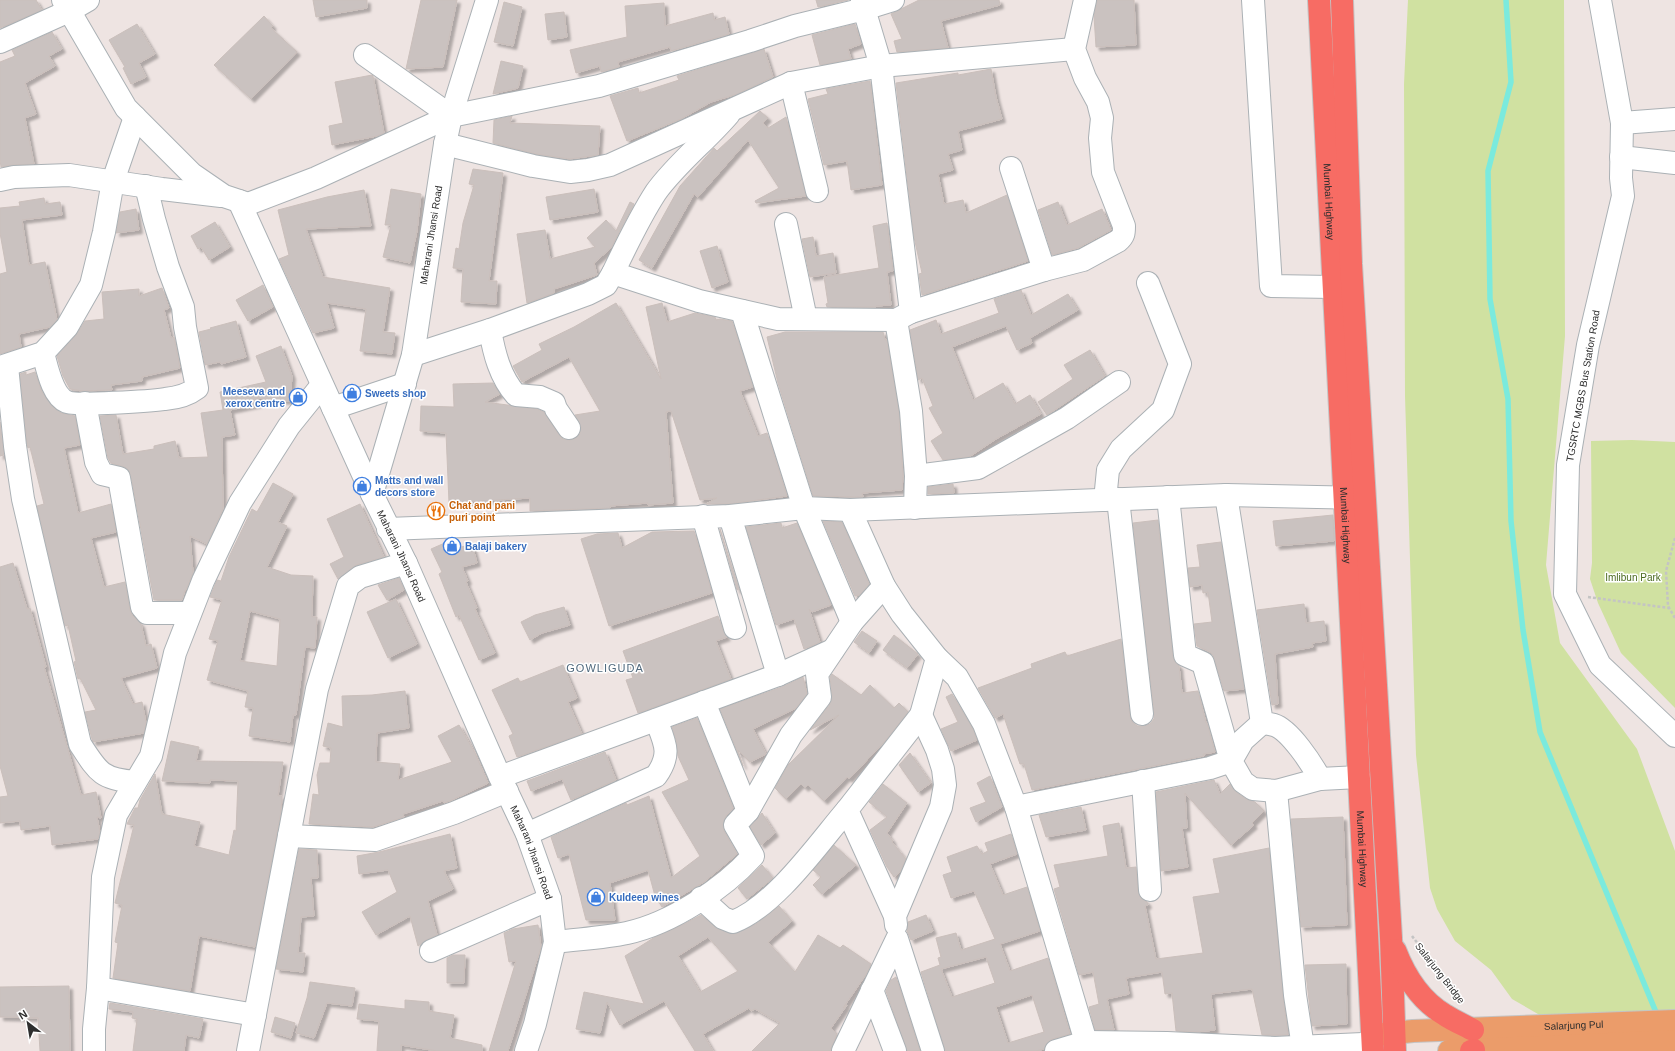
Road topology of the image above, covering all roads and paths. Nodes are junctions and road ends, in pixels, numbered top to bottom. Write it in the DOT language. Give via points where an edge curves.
graph roads {
  1 [pos="88,0"];
  2 [pos="487,0"];
  3 [pos="893,0"];
  4 [pos="1085,0"];
  5 [pos="1253,0"];
  6 [pos="1319,0"];
  7 [pos="1342,0"];
  8 [pos="1600,0"];
  9 [pos="863,4"];
  10 [pos="66,6"];
  11 [pos="0,42"];
  12 [pos="1074,49"];
  13 [pos="365,54"];
  14 [pos="881,66"];
  15 [pos="791,83"];
  16 [pos="734,109"];
  17 [pos="451,116"];
  18 [pos="135,117"];
  19 [pos="1675,119"];
  20 [pos="1622,123"];
  21 [pos="445,144"];
  22 [pos="1621,157"];
  23 [pos="1675,163"];
  24 [pos="1011,168"];
  25 [pos="0,180"];
  26 [pos="113,181"];
  27 [pos="146,186"];
  28 [pos="817,191"];
  29 [pos="231,198"];
  30 [pos="786,224"];
  31 [pos="1044,270"];
  32 [pos="613,273"];
  33 [pos="1148,283"];
  34 [pos="1332,287"];
  35 [pos="742,311"];
  36 [pos="903,316"];
  37 [pos="806,319"];
  38 [pos="490,330"];
  39 [pos="43,353"];
  40 [pos="413,355"];
  41 [pos="3,367"];
  42 [pos="1119,382"];
  43 [pos="405,384"];
  44 [pos="322,385"];
  45 [pos="85,403"];
  46 [pos="333,408"];
  47 [pos="569,428"];
  48 [pos="10,474"];
  49 [pos="916,476"];
  50 [pos="372,494"];
  51 [pos="1226,495"];
  52 [pos="1168,498"];
  53 [pos="1355,498"];
  54 [pos="1112,500"];
  55 [pos="804,508"];
  56 [pos="915,508"];
  57 [pos="850,510"];
  58 [pos="703,516"];
  59 [pos="730,516"];
  60 [pos="388,529"];
  61 [pos="1675,538"];
  62 [pos="406,563"];
  63 [pos="884,586"];
  64 [pos="1565,594"];
  65 [pos="1669,608"];
  66 [pos="190,613"];
  67 [pos="1675,618"];
  68 [pos="852,622"];
  69 [pos="735,628"];
  70 [pos="834,650"];
  71 [pos="937,658"];
  72 [pos="778,675"];
  73 [pos="704,702"];
  74 [pos="1142,714"];
  75 [pos="921,716"];
  76 [pos="656,720"];
  77 [pos="1262,723"];
  78 [pos="1675,736"];
  79 [pos="1231,761"];
  80 [pos="1359,777"];
  81 [pos="1320,779"];
  82 [pos="1143,781"];
  83 [pos="135,782"];
  84 [pos="504,784"];
  85 [pos="1276,790"];
  86 [pos="1016,807"];
  87 [pos="847,810"];
  88 [pos="748,811"];
  89 [pos="527,834"];
  90 [pos="290,836"];
  91 [pos="1150,890"];
  92 [pos="701,898"];
  93 [pos="550,899"];
  94 [pos="895,916"];
  95 [pos="1391,938"];
  96 [pos="897,939"];
  97 [pos="554,942"];
  98 [pos="432,951"];
  99 [pos="98,988"];
  100 [pos="872,990"];
  101 [pos="1463,1002"];
  102 [pos="255,1015"];
  103 [pos="1675,1021"];
  104 [pos="1675,1041"];
  105 [pos="1086,1042"];
  106 [pos="1395,1042"];
  107 [pos="1472,1044"];
  108 [pos="1370,1045"];
  109 [pos="1303,1047"];
  110 [pos="94,1051"];
  111 [pos="248,1051"];
  112 [pos="526,1051"];
  113 [pos="843,1051"];
  114 [pos="895,1051"];
  115 [pos="933,1051"];
  116 [pos="1056,1051"];
  117 [pos="1449,1051"];
  1 -- 10 [label="street"];
  2 -- 17 [label="street, Maharani Jhansi Road"];
  3 -- 9 [label="street"];
  4 -- 12 [label="street"];
  5 -- 34 [label="street" via="1271,286"];
  6 -- 34 [label="highway, Mumbai Highway"];
  7 -- 53 [label="highway, Mumbai Highway" via="1351,264"];
  8 -- 20 [label="street, TGSRTC MGBS Bus Station Road"];
  9 -- 14 [label="street"];
  9 -- 17 [label="street" via="599,86"];
  10 -- 11 [label="street"];
  10 -- 18 [label="street" via="126,108"];
  12 -- 14 [label="street"];
  12 -- 31 [label="street" via="1098,102 1102,118 1100,138 1103,172 1124,232 1118,241 1083,260"];
  13 -- 17 [label="street"];
  14 -- 15 [label="street"];
  14 -- 36 [label="street"];
  15 -- 16 [label="street"];
  15 -- 28 [label="street"];
  16 -- 21 [label="street" via="610,164 588,170 570,172 533,166"];
  16 -- 32 [label="street" via="657,192 637,223"];
  17 -- 21 [label="street, Maharani Jhansi Road"];
  17 -- 29 [label="street" via="316,178 248,204"];
  18 -- 26 [label="street"];
  18 -- 29 [label="street" via="192,174"];
  19 -- 20 [label="street"];
  20 -- 22 [label="street, TGSRTC MGBS Bus Station Road"];
  21 -- 40 [label="street, Maharani Jhansi Road"];
  22 -- 23 [label="street"];
  22 -- 64 [label="street, TGSRTC MGBS Bus Station Road" via="1623,196 1588,345 1568,465"];
  24 -- 31 [label="street"];
  25 -- 26 [label="street" via="70,175"];
  26 -- 27 [label="street"];
  26 -- 39 [label="street" via="91,285 66,327"];
  27 -- 29 [label="street"];
  27 -- 45 [label="street" via="168,267 183,307 197,388 166,399"];
  29 -- 44 [label="street"];
  30 -- 37 [label="street"];
  31 -- 36 [label="street"];
  32 -- 35 [label="street" via="700,301"];
  32 -- 38 [label="street" via="606,285 588,294"];
  33 -- 54 [label="street" via="1180,364 1163,410 1121,449 1108,470"];
  34 -- 53 [label="highway, Mumbai Highway"];
  35 -- 37 [label="street" via="778,319"];
  35 -- 55 [label="street"];
  36 -- 37 [label="street"];
  36 -- 49 [label="street"];
  38 -- 40 [label="street"];
  38 -- 47 [label="street" via="494,353 507,385 516,395 540,397 554,403"];
  39 -- 41 [label="street"];
  39 -- 45 [label="street" via="58,395 67,402"];
  40 -- 43 [label="street, Maharani Jhansi Road"];
  41 -- 48 [label="street" via="15,446"];
  42 -- 49 [label="street" via="1067,418 978,468"];
  43 -- 46 [label="street"];
  43 -- 50 [label="street, Maharani Jhansi Road"];
  44 -- 46 [label="street"];
  44 -- 66 [label="street" via="289,426 240,503"];
  45 -- 66 [label="street" via="99,469 102,474 119,478 142,607 147,613"];
  46 -- 50 [label="street"];
  48 -- 83 [label="street" via="29,522 80,744 96,769 114,780"];
  49 -- 56 [label="street"];
  50 -- 60 [label="street, Maharani Jhansi Road"];
  51 -- 52 [label="street"];
  51 -- 53 [label="street"];
  51 -- 77 [label="street"];
  52 -- 54 [label="street"];
  52 -- 79 [label="street" via="1185,655 1203,663"];
  53 -- 80 [label="highway, Mumbai Highway"];
  53 -- 95 [label="highway, Mumbai Highway"];
  54 -- 56 [label="street"];
  54 -- 74 [label="street"];
  55 -- 57 [label="street"];
  55 -- 59 [label="street"];
  55 -- 68 [label="street"];
  56 -- 57 [label="street"];
  57 -- 63 [label="street"];
  58 -- 59 [label="street"];
  58 -- 60 [label="street"];
  58 -- 69 [label="street"];
  59 -- 72 [label="street"];
  60 -- 62 [label="street, Maharani Jhansi Road"];
  61 -- 65 [label="path" via="1666,571"];
  62 -- 84 [label="street, Maharani Jhansi Road"];
  62 -- 90 [label="street" via="360,577 348,586 317,689"];
  63 -- 68 [label="street"];
  63 -- 71 [label="street" via="902,614"];
  64 -- 65 [label="path"];
  64 -- 78 [label="street, TGSRTC MGBS Bus Station Road" via="1600,665"];
  65 -- 67 [label="path"];
  66 -- 83 [label="street" via="175,653 151,756"];
  68 -- 70 [label="street"];
  70 -- 72 [label="street"];
  70 -- 88 [label="street" via="817,674 820,697 791,735"];
  71 -- 75 [label="street"];
  71 -- 86 [label="street" via="957,677 984,724"];
  72 -- 73 [label="street"];
  73 -- 76 [label="street"];
  73 -- 88 [label="street"];
  75 -- 87 [label="street"];
  75 -- 94 [label="street" via="937,750 945,785 941,807"];
  76 -- 84 [label="street"];
  76 -- 89 [label="street" via="666,755 664,765 656,776"];
  77 -- 79 [label="street" via="1243,740"];
  77 -- 81 [label="street" via="1282,729 1313,765"];
  79 -- 82 [label="street" via="1210,768"];
  79 -- 85 [label="street" via="1243,782 1253,789"];
  80 -- 81 [label="street"];
  80 -- 108 [label="highway, Mumbai Highway"];
  81 -- 85 [label="street"];
  82 -- 86 [label="street"];
  82 -- 91 [label="street"];
  83 -- 99 [label="street" via="116,815 103,877"];
  84 -- 89 [label="street, Maharani Jhansi Road"];
  84 -- 90 [label="street" via="454,813 375,840"];
  85 -- 109 [label="street" via="1295,995"];
  86 -- 105 [label="street"];
  87 -- 92 [label="street" via="779,891 744,918 733,922 723,918"];
  87 -- 94 [label="street"];
  88 -- 92 [label="street" via="736,825 754,856 740,870"];
  89 -- 93 [label="street, Maharani Jhansi Road"];
  90 -- 102 [label="street"];
  92 -- 97 [label="street" via="676,915 628,933"];
  93 -- 97 [label="street, Maharani Jhansi Road"];
  93 -- 98 [label="street"];
  94 -- 96 [label="street"];
  95 -- 101 [label="path, Salarjung Bridge" via="1412,936"];
  95 -- 106 [label="highway, Mumbai Highway"];
  95 -- 107 [label="highway" via="1402,968 1420,994"];
  96 -- 100 [label="street"];
  96 -- 115 [label="street"];
  97 -- 112 [label="street, Maharani Jhansi Road"];
  99 -- 102 [label="street"];
  99 -- 110 [label="street"];
  100 -- 113 [label="street"];
  100 -- 114 [label="street"];
  102 -- 111 [label="street"];
  103 -- 107 [label="main road, Salarjung Pul"];
  104 -- 107 [label="main road, Salarjung Pul"];
  105 -- 109 [label="street"];
  105 -- 116 [label="street"];
  106 -- 107 [label="main road"];
  106 -- 108 [label="main road"];
  107 -- 117 [label="main road"];
  108 -- 109 [label="street"];
}
